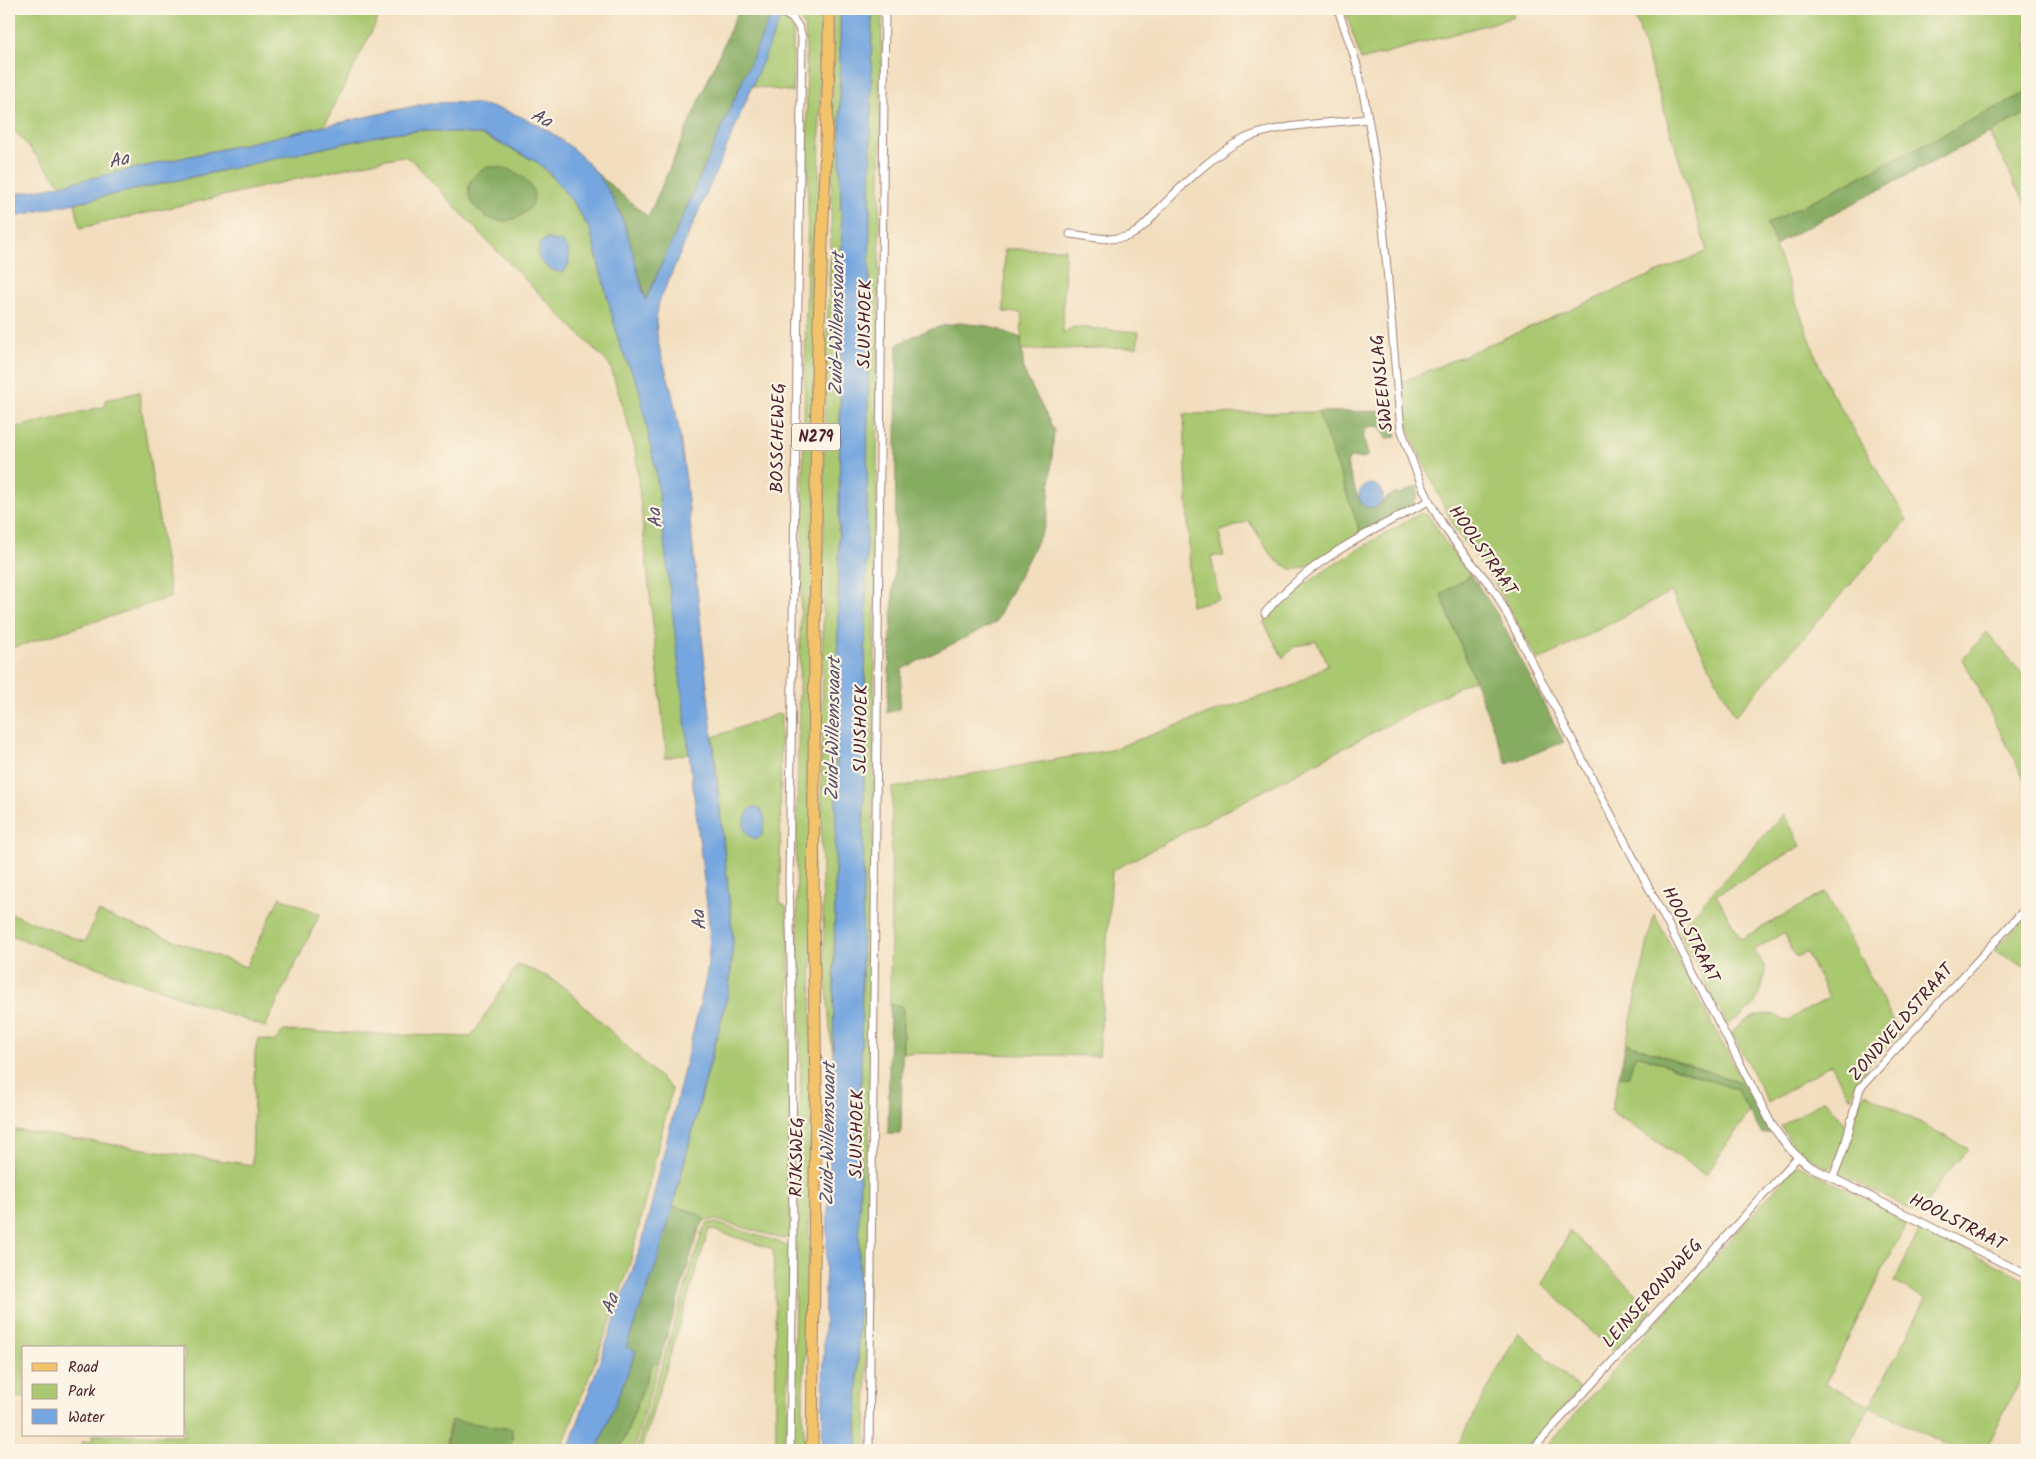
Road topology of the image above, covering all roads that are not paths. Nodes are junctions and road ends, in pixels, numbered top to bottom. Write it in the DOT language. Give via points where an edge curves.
graph roads {
  1 [pos="774,9"];
  2 [pos="829,9"];
  3 [pos="885,9"];
  4 [pos="1338,9"];
  5 [pos="1368,119"];
  6 [pos="1070,234"];
  7 [pos="1429,501"];
  8 [pos="1265,613"];
  9 [pos="813,865"];
  10 [pos="789,882"];
  11 [pos="2027,907"];
  12 [pos="1797,1158"];
  13 [pos="1833,1177"];
  14 [pos="2027,1275"];
  15 [pos="790,1450"];
  16 [pos="812,1450"];
  17 [pos="869,1450"];
  18 [pos="1532,1450"];
  1 -- 10 [label="street, BOSSCHEWEG" via="799,25 802,37"];
  2 -- 9 [label="main road, BOSSCHEWEG / N279" via="817,374"];
  3 -- 17 [label="street, SLUISHOEK"];
  4 -- 5 [label="street, SWEENSLAG" via="1357,65"];
  5 -- 6 [label="street" via="1260,133 1220,154 1174,194 1140,230 1117,239"];
  5 -- 7 [label="street, SWEENSLAG" via="1383,218 1401,428"];
  7 -- 8 [label="street" via="1362,535 1296,580"];
  7 -- 12 [label="street, HOOLSTRAAT" via="1452,538 1496,592 1772,1125"];
  9 -- 16 [label="main road, RIJKSWEG / N279" via="816,1089"];
  10 -- 15 [label="street, RIJKSWEG" via="793,1214"];
  11 -- 13 [label="street, ZONDVELDSTRAAT" via="1860,1088"];
  12 -- 13 [label="street, HOOLSTRAAT"];
  12 -- 18 [label="street, LEINSERONDWEG"];
  13 -- 14 [label="street, HOOLSTRAAT"];
}
